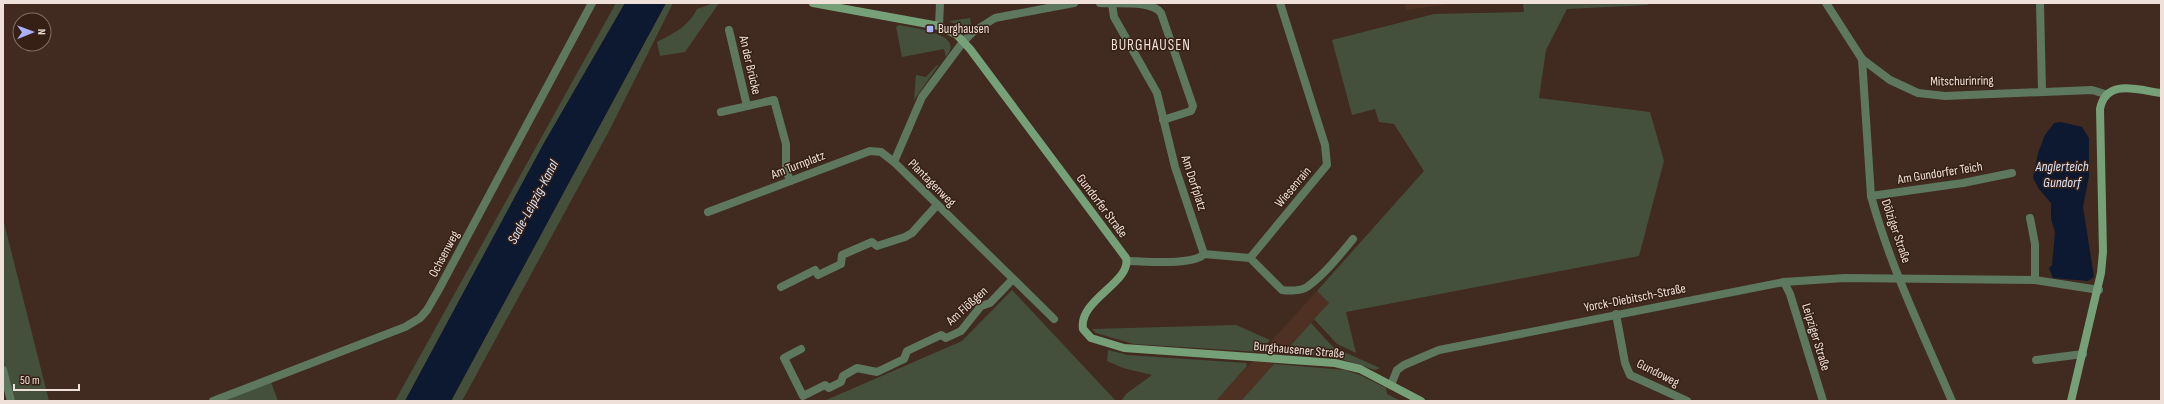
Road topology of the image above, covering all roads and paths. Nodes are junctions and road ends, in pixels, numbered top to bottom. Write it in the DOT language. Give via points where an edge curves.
graph roads {
  1 [pos="592,3"];
  2 [pos="813,3"];
  3 [pos="940,3"];
  4 [pos="1074,3"];
  5 [pos="1100,3"];
  6 [pos="1143,3"];
  7 [pos="1280,3"];
  8 [pos="1826,3"];
  9 [pos="2040,3"];
  10 [pos="1112,4"];
  11 [pos="939,26"];
  12 [pos="729,30"];
  13 [pos="963,42"];
  14 [pos="1862,59"];
  15 [pos="2042,91"];
  16 [pos="2161,93"];
  17 [pos="2104,94"];
  18 [pos="747,106"];
  19 [pos="722,112"];
  20 [pos="1164,120"];
  21 [pos="894,162"];
  22 [pos="2012,173"];
  23 [pos="790,181"];
  24 [pos="1871,196"];
  25 [pos="937,205"];
  26 [pos="708,212"];
  27 [pos="2030,218"];
  28 [pos="1353,240"];
  29 [pos="1204,254"];
  30 [pos="1250,258"];
  31 [pos="1127,261"];
  32 [pos="1900,278"];
  33 [pos="1013,279"];
  34 [pos="2035,280"];
  35 [pos="1784,282"];
  36 [pos="781,287"];
  37 [pos="2098,290"];
  38 [pos="1616,314"];
  39 [pos="1054,320"];
  40 [pos="801,349"];
  41 [pos="2083,354"];
  42 [pos="2036,360"];
  43 [pos="3,370"];
  44 [pos="1391,385"];
  45 [pos="10,401"];
  46 [pos="213,401"];
  47 [pos="1421,401"];
  48 [pos="1687,401"];
  49 [pos="1823,401"];
  50 [pos="1952,401"];
  51 [pos="2071,401"];
  1 -- 46 [label="street, Ochsenweg" via="438,291 420,318 405,327"];
  2 -- 11 [label="street, Gundorfer Straße"];
  3 -- 11 [label="street"];
  4 -- 13 [label="street" via="995,18"];
  5 -- 10 [label="street"];
  6 -- 10 [label="street"];
  6 -- 20 [label="street" via="1154,6 1161,13 1193,106 1191,111"];
  7 -- 30 [label="street, Wiesenrain" via="1325,145 1327,165"];
  8 -- 14 [label="street, Mitschurinring"];
  9 -- 15 [label="street"];
  10 -- 20 [label="street, Am Dorfplatz" via="1114,17 1157,93"];
  11 -- 13 [label="street, Gundorfer Straße" via="949,30"];
  12 -- 18 [label="street, An der Brücke"];
  13 -- 21 [label="street, Plantagenweg" via="922,97"];
  13 -- 31 [label="street, Gundorfer Straße"];
  14 -- 15 [label="street, Mitschurinring" via="1890,80 1918,93 1931,95"];
  14 -- 24 [label="street, Dölziger Straße"];
  15 -- 17 [label="street, Mitschurinring" via="2092,90"];
  16 -- 17 [label="street" via="2119,88"];
  17 -- 37 [label="street" via="2100,109 2103,252"];
  18 -- 19 [label="street, An der Brücke"];
  18 -- 23 [label="street, An der Brücke" via="771,100 775,103 786,144 786,169"];
  20 -- 29 [label="street, Am Dorfplatz" via="1175,167"];
  21 -- 23 [label="street, Am Turnplatz" via="881,152 870,151"];
  21 -- 25 [label="street, Plantagenweg"];
  22 -- 24 [label="street, Am Gundorfer Teich"];
  23 -- 26 [label="street, Am Turnplatz"];
  24 -- 32 [label="street, Dölziger Straße"];
  25 -- 33 [label="street, Plantagenweg"];
  25 -- 36 [label="street" via="905,238 877,246 872,242 842,255 841,264 818,275 815,270"];
  27 -- 34 [label="street" via="2035,244"];
  28 -- 30 [label="street" via="1306,288 1282,290"];
  29 -- 30 [label="street"];
  29 -- 31 [label="street" via="1190,261"];
  31 -- 44 [label="street, Burghausener Straße" via="1125,269 1087,311 1082,323 1083,330 1091,338 1124,348 1274,358 1346,366"];
  32 -- 34 [label="street"];
  32 -- 35 [label="street, Yorck-Diebitsch-Straße"];
  32 -- 50 [label="street, Dölziger Straße"];
  33 -- 39 [label="street, Plantagenweg"];
  33 -- 40 [label="street, Am Flößgen" via="990,303 981,306 961,330 946,338 941,335 907,351 904,359 878,372 858,368 843,376 841,382 829,388 825,385 803,396 784,358"];
  34 -- 37 [label="street"];
  35 -- 38 [label="street, Yorck-Diebitsch-Straße"];
  35 -- 49 [label="street, Leipziger Straße"];
  37 -- 41 [label="street"];
  38 -- 44 [label="street, Yorck-Diebitsch-Straße" via="1438,350 1397,370"];
  38 -- 48 [label="street, Gundoweg" via="1625,363 1630,375"];
  41 -- 42 [label="street"];
  41 -- 51 [label="street"];
  43 -- 45 [label="street"];
  44 -- 47 [label="street, Burghausener Straße"];
}
